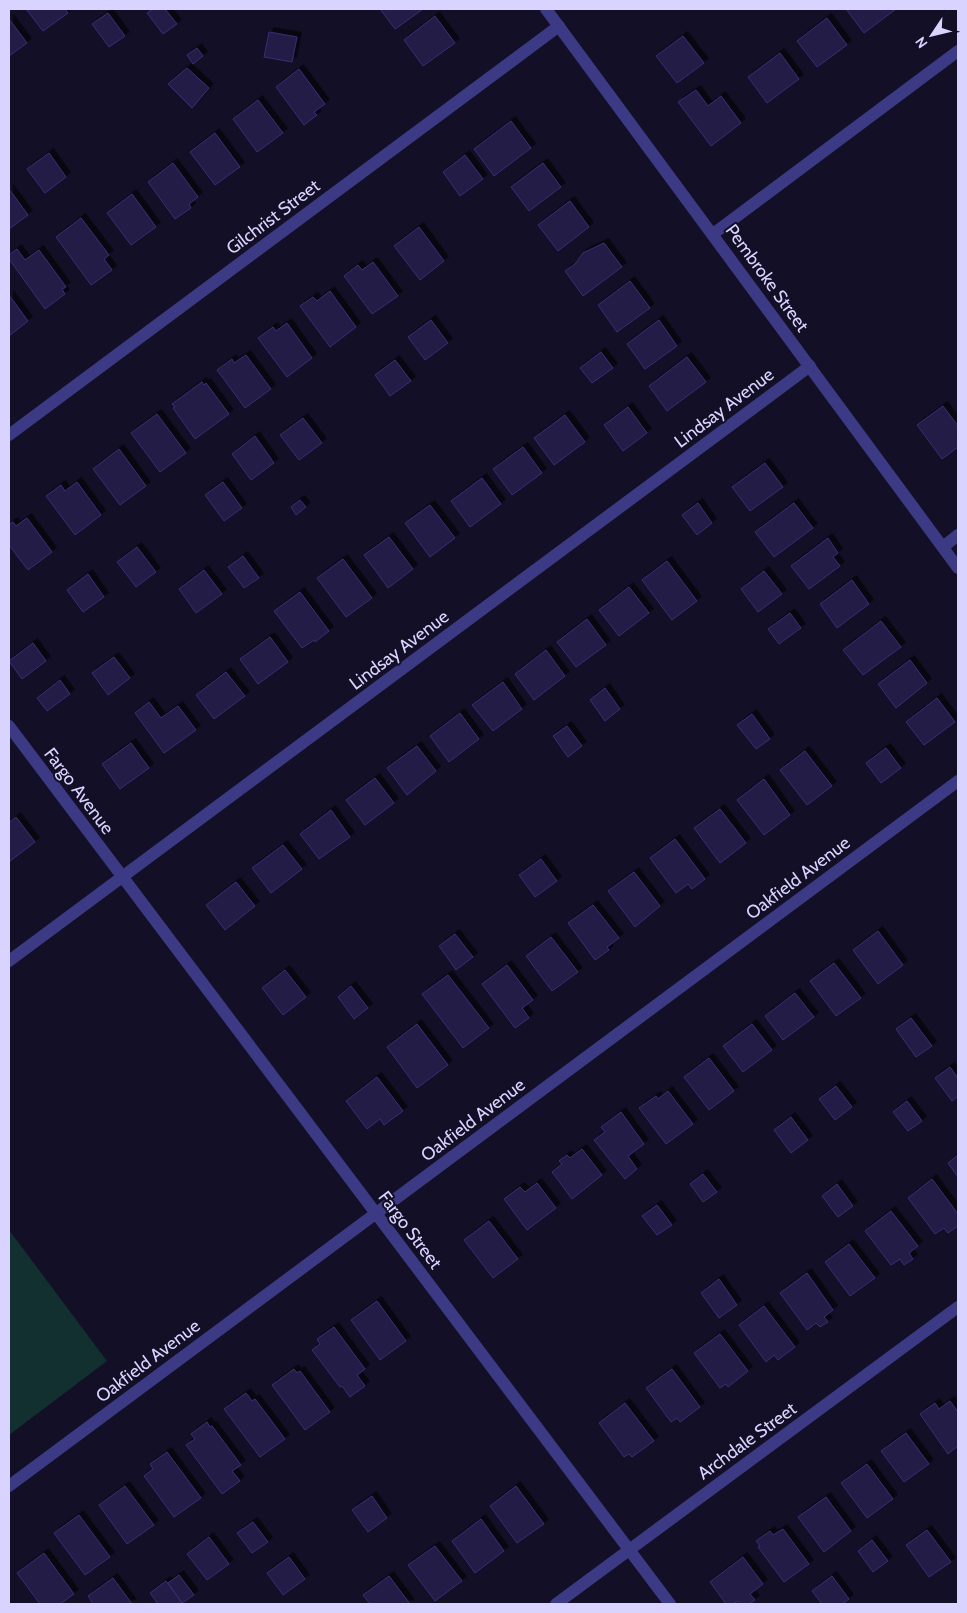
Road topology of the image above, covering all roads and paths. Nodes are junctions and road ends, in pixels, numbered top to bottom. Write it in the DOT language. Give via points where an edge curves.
graph roads {
  1 [pos="546,9"];
  2 [pos="559,26"];
  3 [pos="958,51"];
  4 [pos="712,234"];
  5 [pos="810,366"];
  6 [pos="9,435"];
  7 [pos="958,535"];
  8 [pos="943,547"];
  9 [pos="958,568"];
  10 [pos="9,726"];
  11 [pos="958,781"];
  12 [pos="122,877"];
  13 [pos="9,961"];
  14 [pos="376,1214"];
  15 [pos="958,1307"];
  16 [pos="9,1486"];
  17 [pos="629,1550"];
  18 [pos="556,1604"];
  19 [pos="670,1604"];
  1 -- 2 [label="street, Pembroke Street"];
  2 -- 4 [label="street, Pembroke Street"];
  2 -- 6 [label="street, Gilchrist Street"];
  3 -- 4 [label="street"];
  4 -- 5 [label="street, Pembroke Street"];
  5 -- 8 [label="street, Pembroke Street"];
  5 -- 12 [label="street, Lindsay Avenue"];
  7 -- 8 [label="street"];
  8 -- 9 [label="street, Pembroke Street"];
  10 -- 12 [label="street, Fargo Avenue"];
  11 -- 14 [label="street, Oakfield Avenue"];
  12 -- 13 [label="street, Lindsay Avenue"];
  12 -- 14 [label="street, Fargo Street"];
  14 -- 16 [label="street, Oakfield Avenue"];
  14 -- 17 [label="street, Fargo Street"];
  15 -- 17 [label="street, Archdale Street"];
  17 -- 18 [label="street, Archdale Street"];
  17 -- 19 [label="street, Fargo Street"];
}
